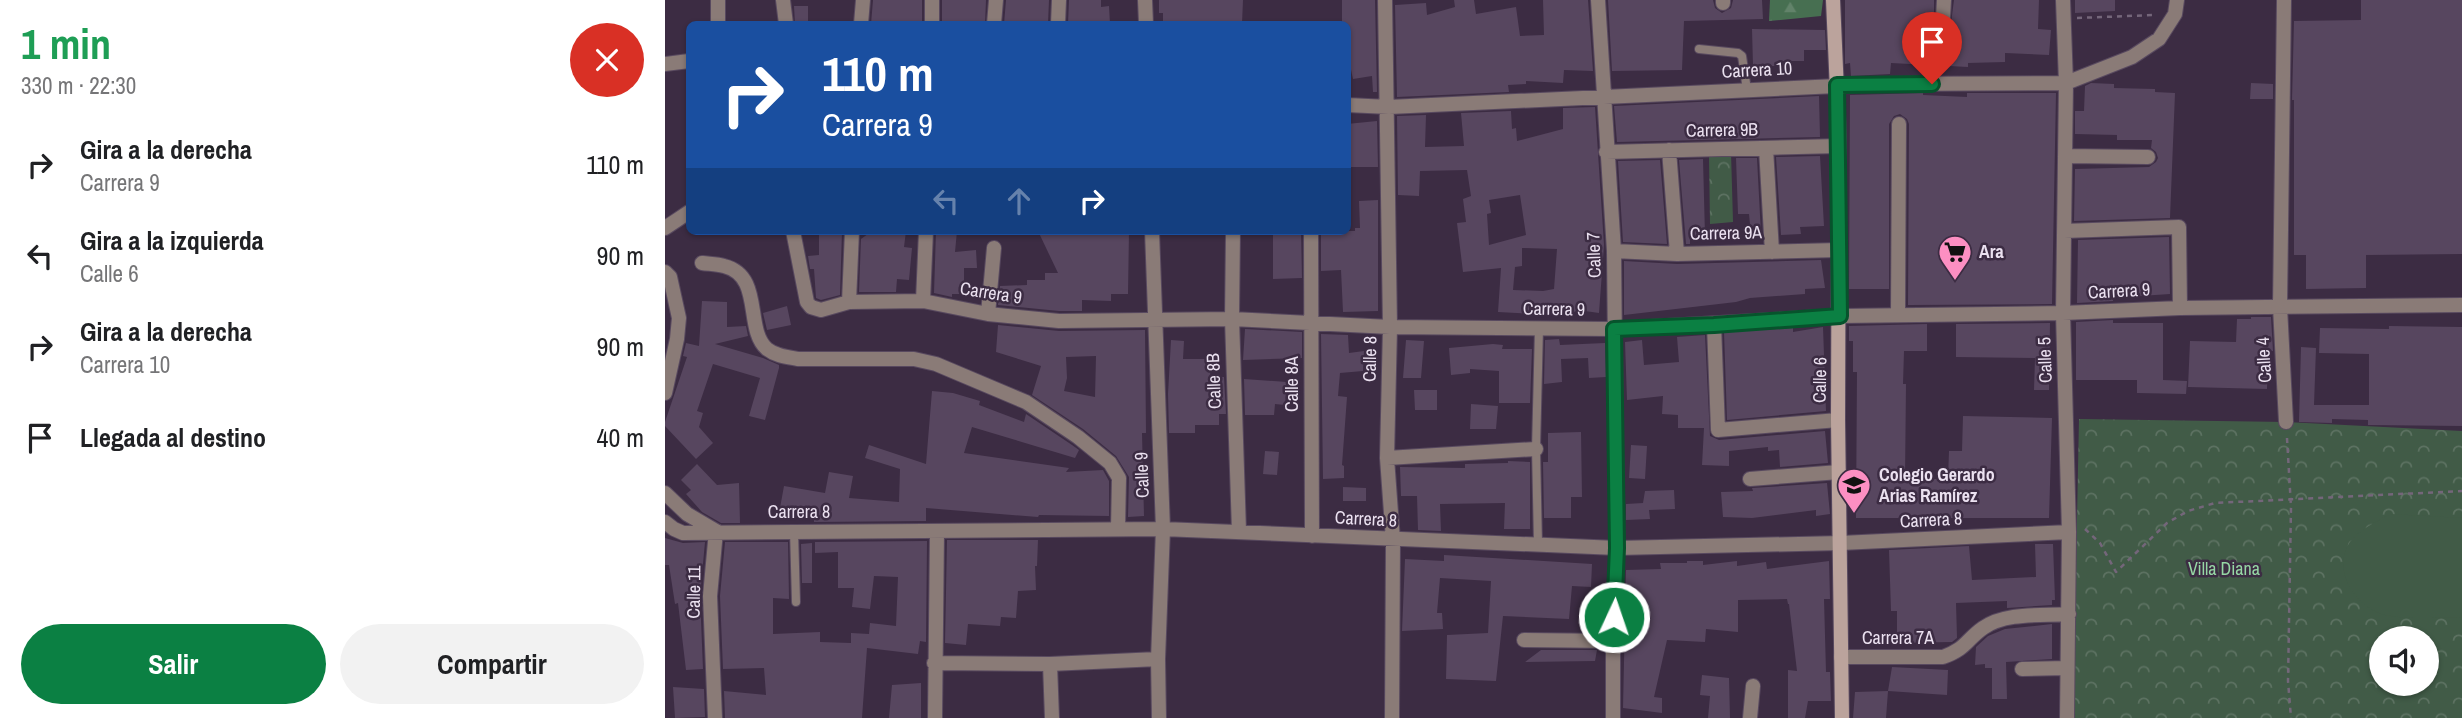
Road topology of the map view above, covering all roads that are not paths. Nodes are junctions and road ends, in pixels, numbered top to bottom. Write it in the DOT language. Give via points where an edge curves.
graph roads {
  1 [pos="718,0"];
  2 [pos="783,0"];
  3 [pos="863,0"];
  4 [pos="932,0"];
  5 [pos="996,0"];
  6 [pos="1059,0"];
  7 [pos="1145,0"];
  8 [pos="1385,0"];
  9 [pos="1598,0"];
  10 [pos="1833,0"];
  11 [pos="1944,0"];
  12 [pos="2063,0"];
  13 [pos="2284,0"];
  14 [pos="2176,7"];
  15 [pos="1943,18"];
  16 [pos="717,21"];
  17 [pos="786,21"];
  18 [pos="861,21"];
  19 [pos="932,21"];
  20 [pos="993,21"];
  21 [pos="1058,21"];
  22 [pos="1146,21"];
  23 [pos="1699,48"];
  24 [pos="686,61"];
  25 [pos="665,64"];
  26 [pos="2066,83"];
  27 [pos="1837,85"];
  28 [pos="1747,90"];
  29 [pos="1602,98"];
  30 [pos="1351,105"];
  31 [pos="1388,107"];
  32 [pos="1899,124"];
  33 [pos="1839,146"];
  34 [pos="1766,148"];
  35 [pos="1669,150"];
  36 [pos="1607,152"];
  37 [pos="2065,156"];
  38 [pos="2148,157"];
  39 [pos="686,214"];
  40 [pos="665,228"];
  41 [pos="2064,231"];
  42 [pos="794,235"];
  43 [pos="852,235"];
  44 [pos="926,235"];
  45 [pos="1152,235"];
  46 [pos="1233,235"];
  47 [pos="1311,235"];
  48 [pos="994,248"];
  49 [pos="1839,250"];
  50 [pos="1614,251"];
  51 [pos="1772,252"];
  52 [pos="1677,254"];
  53 [pos="702,263"];
  54 [pos="665,272"];
  55 [pos="923,301"];
  56 [pos="849,302"];
  57 [pos="2462,305"];
  58 [pos="2280,307"];
  59 [pos="2180,308"];
  60 [pos="2063,313"];
  61 [pos="988,314"];
  62 [pos="1898,315"];
  63 [pos="1840,316"];
  64 [pos="1231,319"];
  65 [pos="1156,320"];
  66 [pos="1311,322"];
  67 [pos="1714,325"];
  68 [pos="1390,327"];
  69 [pos="1539,328"];
  70 [pos="1614,329"];
  71 [pos="665,393"];
  72 [pos="1838,420"];
  73 [pos="2287,422"];
  74 [pos="1536,449"];
  75 [pos="1387,458"];
  76 [pos="1839,472"];
  77 [pos="1750,479"];
  78 [pos="665,493"];
  79 [pos="665,522"];
  80 [pos="1163,528"];
  81 [pos="2073,528"];
  82 [pos="1118,529"];
  83 [pos="716,531"];
  84 [pos="793,531"];
  85 [pos="1239,531"];
  86 [pos="937,532"];
  87 [pos="1312,536"];
  88 [pos="1393,540"];
  89 [pos="1841,543"];
  90 [pos="1538,544"];
  91 [pos="1617,548"];
  92 [pos="796,602"];
  93 [pos="2069,614"];
  94 [pos="1524,640"];
  95 [pos="1613,641"];
  96 [pos="1841,657"];
  97 [pos="1158,659"];
  98 [pos="934,663"];
  99 [pos="1050,664"];
  100 [pos="2066,668"];
  101 [pos="2022,669"];
  102 [pos="1753,686"];
  103 [pos="715,718"];
  104 [pos="935,718"];
  105 [pos="1052,718"];
  106 [pos="1159,718"];
  107 [pos="1392,718"];
  108 [pos="1613,718"];
  109 [pos="1750,718"];
  110 [pos="1842,718"];
  111 [pos="2067,718"];
  1 -- 16 [label="street"];
  2 -- 17 [label="street"];
  3 -- 18 [label="street"];
  4 -- 19 [label="street"];
  5 -- 20 [label="street"];
  6 -- 21 [label="street"];
  7 -- 22 [label="street"];
  8 -- 31 [label="street, Calle 8"];
  9 -- 29 [label="street, Calle 7"];
  10 -- 27 [label="main road, Calle 6"];
  11 -- 15 [label="street"];
  12 -- 26 [label="street, Calle 5"];
  13 -- 58 [label="street, Calle 4"];
  14 -- 26 [label="street, Carrera 10" via="2159,39 2132,57"];
  23 -- 28 [label="lane" via="1742,56"];
  24 -- 25 [label="street"];
  26 -- 27 [label="street, Carrera 10"];
  26 -- 37 [label="street, Calle 5"];
  27 -- 28 [label="street, Carrera 10"];
  27 -- 33 [label="main road, Calle 6"];
  28 -- 29 [label="street, Carrera 10"];
  29 -- 31 [label="street, Carrera 10"];
  29 -- 36 [label="street, Calle 7"];
  30 -- 31 [label="street, Carrera 10"];
  31 -- 68 [label="street, Calle 8"];
  32 -- 62 [label="street"];
  33 -- 34 [label="street, Carrera 9B"];
  33 -- 49 [label="main road, Calle 6"];
  34 -- 35 [label="street, Carrera 9B"];
  34 -- 51 [label="street"];
  35 -- 36 [label="street, Carrera 9B"];
  35 -- 52 [label="street"];
  36 -- 50 [label="street, Calle 7"];
  37 -- 38 [label="street"];
  37 -- 41 [label="street, Calle 5"];
  39 -- 40 [label="street"];
  41 -- 59 [label="street" via="2179,227"];
  41 -- 60 [label="street, Calle 5"];
  42 -- 56 [label="street, Carrera 9" via="811,307 821,310"];
  43 -- 56 [label="street"];
  44 -- 55 [label="street"];
  45 -- 65 [label="street, Calle 9"];
  46 -- 64 [label="street, Calle 8B"];
  47 -- 66 [label="street, Calle 8A"];
  48 -- 61 [label="street"];
  49 -- 51 [label="street, Carrera 9A"];
  49 -- 63 [label="main road, Calle 6"];
  50 -- 52 [label="street, Carrera 9A"];
  50 -- 70 [label="street, Calle 7"];
  51 -- 52 [label="street, Carrera 9A"];
  53 -- 82 [label="street" via="726,266 740,275 754,307 758,337 781,357 914,359 1026,402 1110,463 1119,478"];
  54 -- 71 [label="street" via="679,318"];
  55 -- 56 [label="street, Carrera 9"];
  55 -- 61 [label="street, Carrera 9"];
  57 -- 58 [label="street, Carrera 9"];
  58 -- 59 [label="street, Carrera 9"];
  58 -- 73 [label="street, Calle 4"];
  59 -- 60 [label="street, Carrera 9"];
  60 -- 62 [label="street, Carrera 9"];
  60 -- 81 [label="street, Calle 5"];
  61 -- 65 [label="street, Carrera 9" via="1059,321"];
  62 -- 63 [label="street, Carrera 9"];
  63 -- 67 [label="street, Carrera 9"];
  63 -- 72 [label="main road, Calle 6"];
  64 -- 65 [label="street, Carrera 9"];
  64 -- 66 [label="street, Carrera 9"];
  64 -- 85 [label="street, Calle 8B"];
  65 -- 80 [label="street, Calle 9"];
  66 -- 68 [label="street, Carrera 9"];
  66 -- 87 [label="street, Calle 8A"];
  67 -- 70 [label="street, Carrera 9"];
  67 -- 72 [label="street" via="1719,430"];
  68 -- 69 [label="street, Carrera 9"];
  68 -- 75 [label="street, Calle 8"];
  69 -- 70 [label="street, Carrera 9"];
  69 -- 74 [label="lane"];
  70 -- 91 [label="street, Calle 7"];
  72 -- 76 [label="main road, Calle 6"];
  74 -- 75 [label="street"];
  74 -- 90 [label="lane"];
  75 -- 88 [label="street, Calle 8"];
  76 -- 77 [label="street"];
  76 -- 89 [label="main road, Calle 6"];
  78 -- 83 [label="street" via="687,514"];
  79 -- 83 [label="street, Carrera 8" via="683,533"];
  80 -- 82 [label="street, Carrera 8"];
  80 -- 85 [label="street, Carrera 8"];
  80 -- 97 [label="street, Calle 9"];
  81 -- 89 [label="street, Carrera 8"];
  81 -- 93 [label="street, Calle 5"];
  82 -- 86 [label="street, Carrera 8"];
  83 -- 84 [label="street, Carrera 8"];
  83 -- 103 [label="street, Calle 11" via="711,596"];
  84 -- 86 [label="street, Carrera 8"];
  84 -- 92 [label="lane"];
  85 -- 87 [label="street, Carrera 8"];
  86 -- 98 [label="street"];
  87 -- 88 [label="street, Carrera 8"];
  88 -- 90 [label="street, Carrera 8"];
  88 -- 107 [label="street, Calle 8"];
  89 -- 91 [label="street, Carrera 8"];
  89 -- 96 [label="main road, Calle 6"];
  90 -- 91 [label="street, Carrera 8"];
  91 -- 95 [label="street, Calle 7"];
  93 -- 96 [label="street, Carrera 7A" via="2000,619 1958,652 1943,657"];
  93 -- 100 [label="street, Calle 5"];
  94 -- 95 [label="street"];
  95 -- 108 [label="street, Calle 7"];
  96 -- 110 [label="main road, Calle 6"];
  97 -- 99 [label="street"];
  97 -- 106 [label="street, Calle 9"];
  98 -- 99 [label="street"];
  98 -- 104 [label="street"];
  99 -- 105 [label="street"];
  100 -- 101 [label="street"];
  100 -- 111 [label="street, Calle 5"];
  102 -- 109 [label="street"];
}
